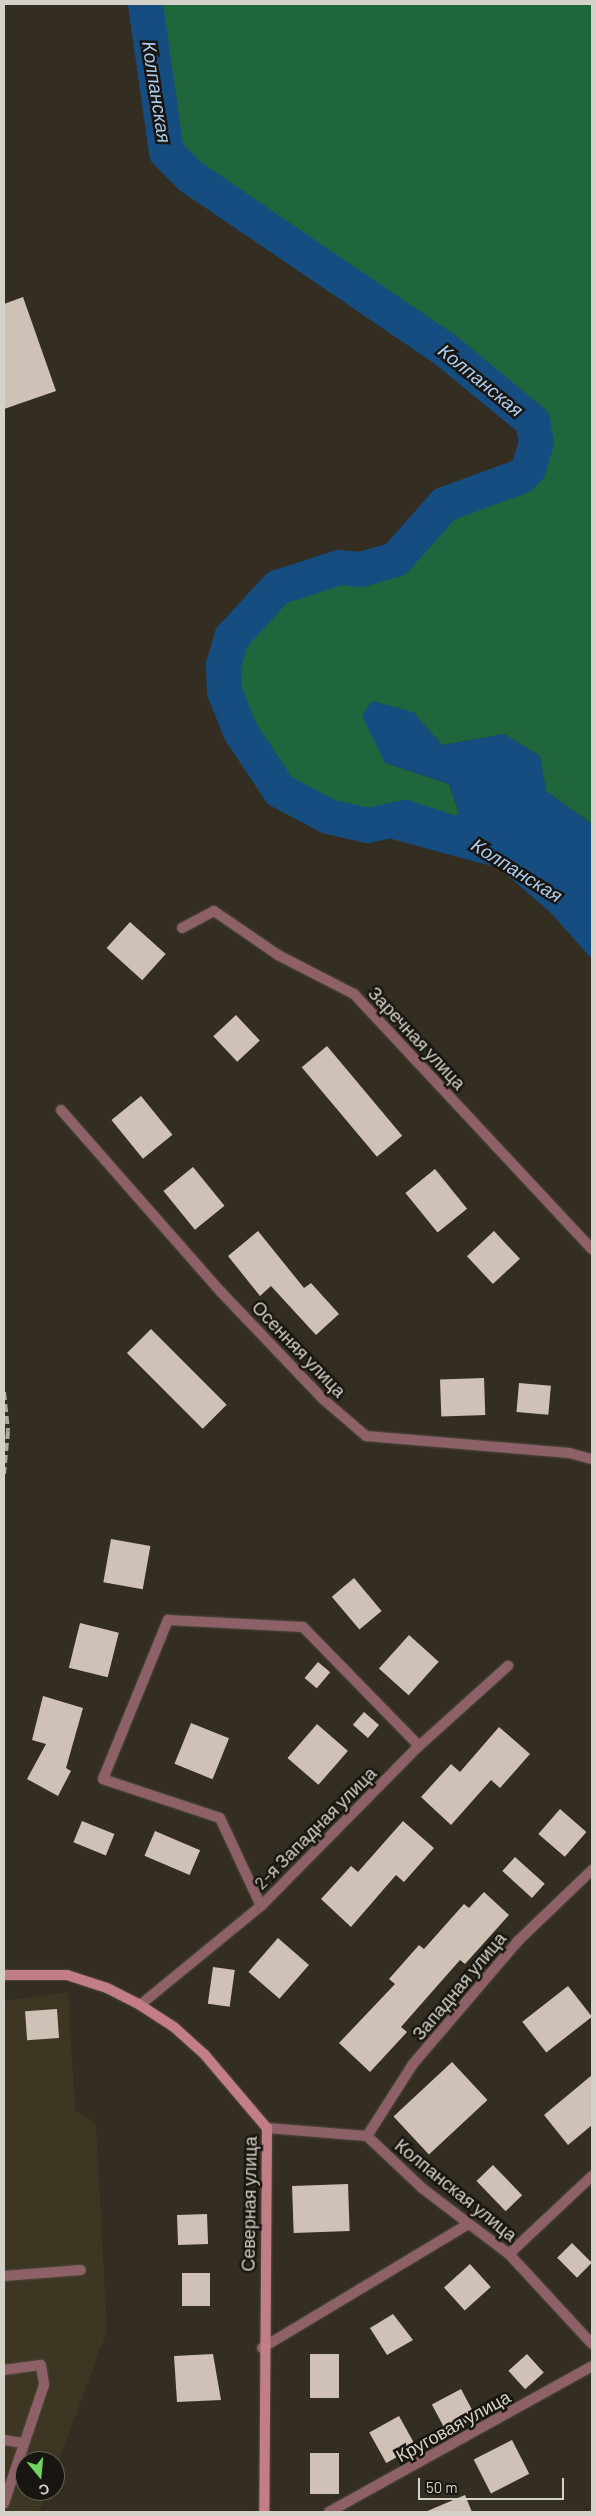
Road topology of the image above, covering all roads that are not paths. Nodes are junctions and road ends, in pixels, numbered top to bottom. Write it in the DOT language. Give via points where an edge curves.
graph roads {
  1 [pos="182,928"];
  2 [pos="61,1110"];
  3 [pos="592,1249"];
  4 [pos="592,1459"];
  5 [pos="508,1666"];
  6 [pos="419,1746"];
  7 [pos="592,1870"];
  8 [pos="261,1906"];
  9 [pos="4,1975"];
  10 [pos="140,2005"];
  11 [pos="267,2128"];
  12 [pos="367,2136"];
  13 [pos="592,2176"];
  14 [pos="468,2224"];
  15 [pos="509,2254"];
  16 [pos="81,2270"];
  17 [pos="4,2276"];
  18 [pos="592,2344"];
  19 [pos="262,2348"];
  20 [pos="592,2366"];
  21 [pos="4,2370"];
  22 [pos="4,2440"];
  23 [pos="24,2443"];
  24 [pos="4,2502"];
  25 [pos="264,2512"];
  26 [pos="328,2512"];
  1 -- 3 [label="street, Заречная улица" via="214,911 278,955 354,994"];
  2 -- 4 [label="street, Осенняя улица" via="221,1292 324,1400 366,1436"];
  5 -- 6 [label="street, 2-я Западная улица"];
  6 -- 8 [label="street, 2-я Западная улица"];
  6 -- 8 [label="street" via="303,1627 168,1620 103,1780 220,1818"];
  7 -- 12 [label="street, Западная улица" via="518,1941 413,2064"];
  8 -- 10 [label="street, 2-я Западная улица"];
  9 -- 10 [label="street, Северная улица" via="67,1975 107,1988"];
  10 -- 11 [label="street, Северная улица" via="174,2027 205,2055"];
  11 -- 12 [label="street"];
  11 -- 19 [label="street, Северная улица"];
  12 -- 14 [label="street, Колпанская улица"];
  13 -- 15 [label="street"];
  14 -- 15 [label="street, Колпанская улица"];
  14 -- 19 [label="street"];
  15 -- 18 [label="street, Колпанская улица"];
  16 -- 17 [label="street"];
  19 -- 25 [label="street, Северная улица"];
  20 -- 26 [label="street, Круговая улица"];
  21 -- 23 [label="street" via="41,2364 44,2385"];
  22 -- 23 [label="street"];
  23 -- 24 [label="street"];
}
